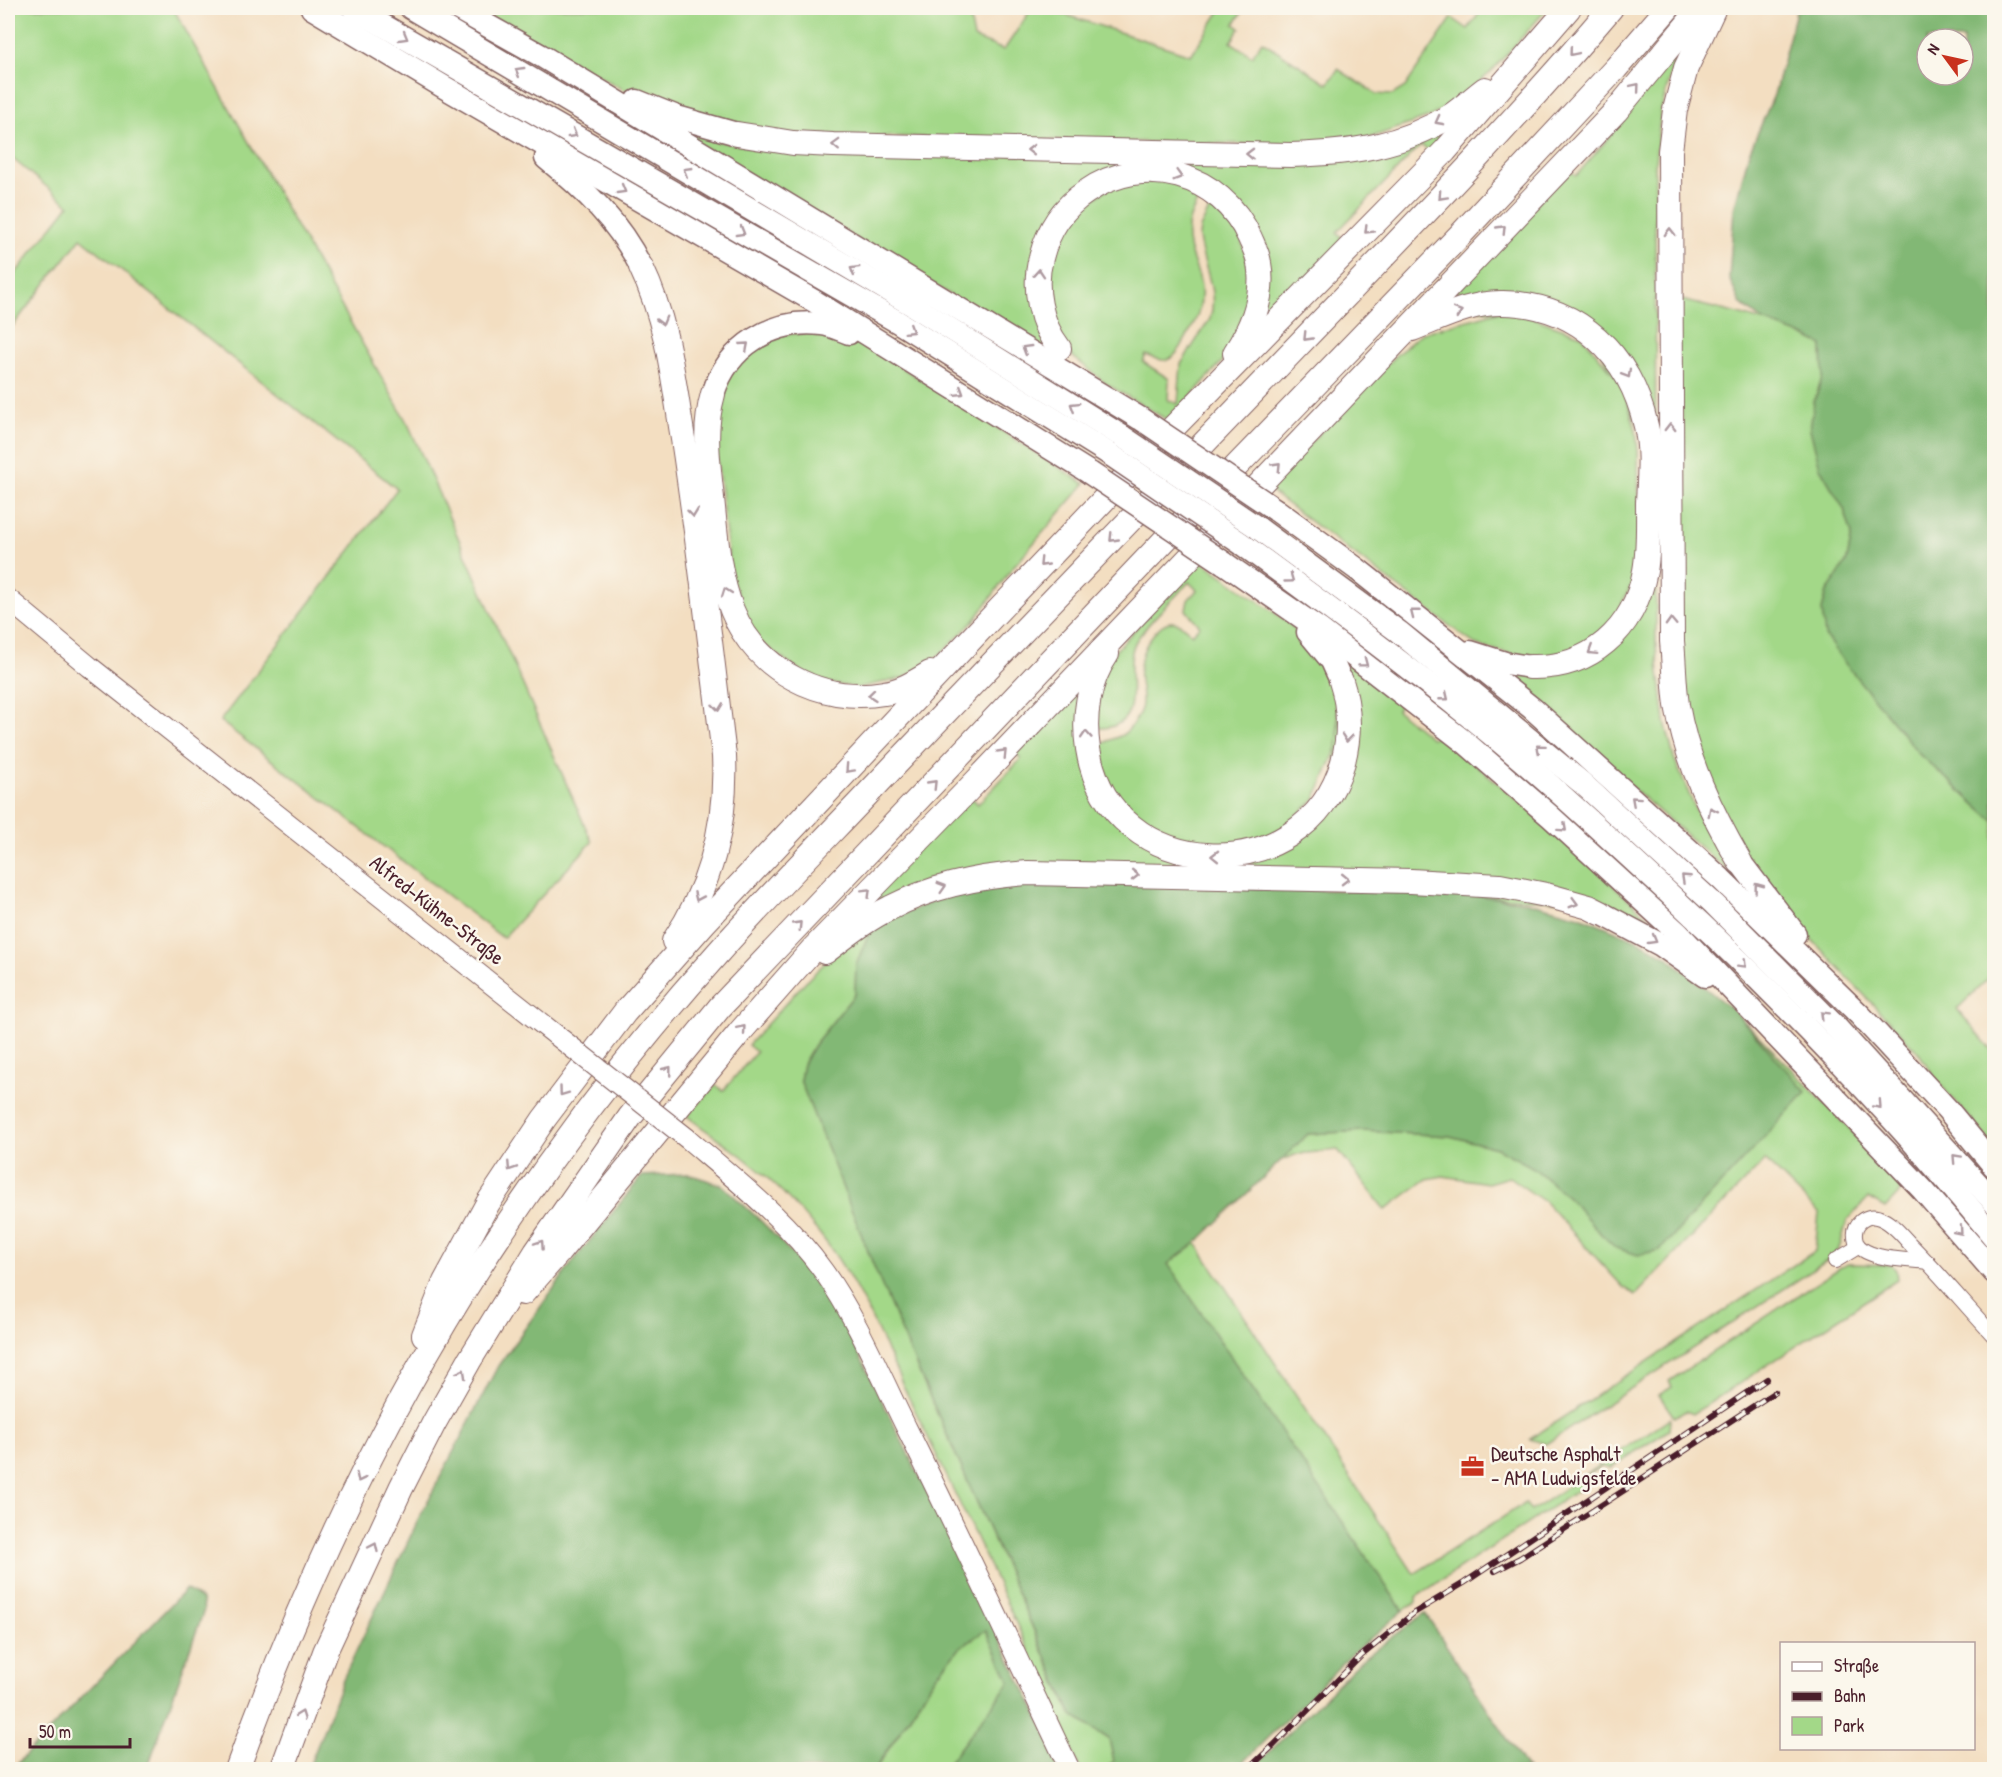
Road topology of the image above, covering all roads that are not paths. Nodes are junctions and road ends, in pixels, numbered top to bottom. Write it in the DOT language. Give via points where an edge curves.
graph roads {
  1 [pos="312,8"];
  2 [pos="353,8"];
  3 [pos="411,8"];
  4 [pos="456,8"];
  5 [pos="1569,8"];
  6 [pos="1611,8"];
  7 [pos="1668,8"];
  8 [pos="1701,8"];
  9 [pos="1714,8"];
  10 [pos="1535,47"];
  11 [pos="540,55"];
  12 [pos="444,87"];
  13 [pos="737,134"];
  14 [pos="641,267"];
  15 [pos="1404,332"];
  16 [pos="1059,348"];
  17 [pos="911,361"];
  18 [pos="713,394"];
  19 [pos="1112,401"];
  20 [pos="1116,445"];
  21 [pos="1156,445"];
  22 [pos="1193,554"];
  23 [pos="8,599"];
  24 [pos="1283,604"];
  25 [pos="975,635"];
  26 [pos="1460,649"];
  27 [pos="1530,667"];
  28 [pos="1341,681"];
  29 [pos="1740,862"];
  30 [pos="1601,913"];
  31 [pos="784,981"];
  32 [pos="625,1012"];
  33 [pos="1860,1014"];
  34 [pos="1769,1029"];
  35 [pos="1995,1166"];
  36 [pos="1995,1202"];
  37 [pos="1899,1233"];
  38 [pos="1995,1237"];
  39 [pos="1858,1247"];
  40 [pos="1886,1257"];
  41 [pos="1835,1262"];
  42 [pos="1928,1262"];
  43 [pos="1995,1272"];
  44 [pos="488,1330"];
  45 [pos="1995,1336"];
  46 [pos="387,1426"];
  47 [pos="237,1770"];
  48 [pos="282,1770"];
  49 [pos="1070,1770"];
  1 -- 12 [label="highway"];
  2 -- 20 [label="highway, one-way"];
  20 -- 3 [label="highway, one-way" via="909,303"];
  4 -- 11 [label="highway"];
  5 -- 10 [label="highway"];
  6 -- 46 [label="highway, one-way" via="1432,207 717,954 599,1096 517,1210 470,1280"];
  44 -- 7 [label="highway, one-way" via="601,1156 720,1007 1463,232"];
  15 -- 8 [label="highway, one-way" via="1616,111"];
  29 -- 9 [label="highway, one-way" via="1707,801 1686,743 1677,703 1671,629 1670,152 1686,68"];
  10 -- 13 [label="highway, one-way" via="1453,114 1399,141 1368,149 1291,155 833,145"];
  10 -- 21 [label="highway, one-way" via="1445,151"];
  11 -- 13 [label="highway" via="644,104"];
  19 -- 11 [label="highway, one-way"];
  12 -- 14 [label="highway" via="510,130 566,175 615,224"];
  12 -- 17 [label="highway, one-way"];
  14 -- 32 [label="highway, one-way" via="666,335 689,481 725,787 715,853 695,903"];
  22 -- 15 [label="highway, one-way"];
  15 -- 27 [label="highway, one-way" via="1480,305 1526,305 1551,311 1594,336 1619,362 1636,391 1649,451 1648,546 1638,596 1615,634 1596,650 1562,665"];
  16 -- 19 [label="highway"];
  16 -- 21 [label="highway, one-way" via="1040,304 1039,266 1055,222 1074,200 1118,176 1159,171 1199,184 1234,211 1245,226 1259,263 1260,291 1253,318 1231,359"];
  18 -- 17 [label="highway, one-way" via="729,362 744,345 768,330 795,323 824,324"];
  17 -- 24 [label="highway, one-way, bridge" via="1090,473"];
  25 -- 18 [label="highway, one-way" via="908,686 863,696 812,688 767,661 747,639 722,582 707,445 708,410"];
  26 -- 19 [label="highway, one-way, bridge" via="1276,510"];
  36 -- 20 [label="highway, one-way, bridge" via="1833,1024 1714,904 1573,775 1417,647 1258,528"];
  20 -- 38 [label="highway, one-way, bridge" via="1392,654 1566,799 1694,915 1821,1043"];
  21 -- 25 [label="highway, one-way"];
  28 -- 22 [label="highway, one-way" via="1348,718 1341,767 1314,813 1287,837 1244,854 1205,856 1163,845 1125,820 1098,784 1089,756 1086,724 1090,693 1104,659 1117,641"];
  31 -- 22 [label="highway, one-way"];
  23 -- 49 [label="main road, Alfred-Kühne-Straße, bridge" via="688,1139 753,1194 793,1235 824,1272 851,1317"];
  24 -- 28 [label="highway" via="1325,650"];
  24 -- 34 [label="highway, one-way" via="1466,743 1550,816 1678,933"];
  25 -- 32 [label="highway, one-way"];
  26 -- 27 [label="highway"];
  33 -- 26 [label="highway, one-way" via="1652,815"];
  33 -- 29 [label="highway, one-way"];
  31 -- 30 [label="highway, one-way" via="890,908 944,886 1000,875 1075,873 1500,886 1546,895"];
  30 -- 34 [label="highway, one-way" via="1695,968"];
  44 -- 31 [label="highway, one-way" via="559,1252"];
  32 -- 46 [label="highway, one-way" via="544,1119 488,1203 445,1282"];
  33 -- 35 [label="highway"];
  34 -- 43 [label="highway, one-way" via="1923,1190"];
  37 -- 39 [label="street" via="1880,1217 1866,1218 1856,1228 1854,1238"];
  37 -- 40 [label="street" via="1902,1248"];
  37 -- 42 [label="street"];
  39 -- 40 [label="street"];
  39 -- 41 [label="street"];
  40 -- 42 [label="street"];
  42 -- 45 [label="street"];
  48 -- 44 [label="highway, one-way" via="325,1652 401,1488"];
  46 -- 47 [label="highway, one-way" via="301,1603"];
}
